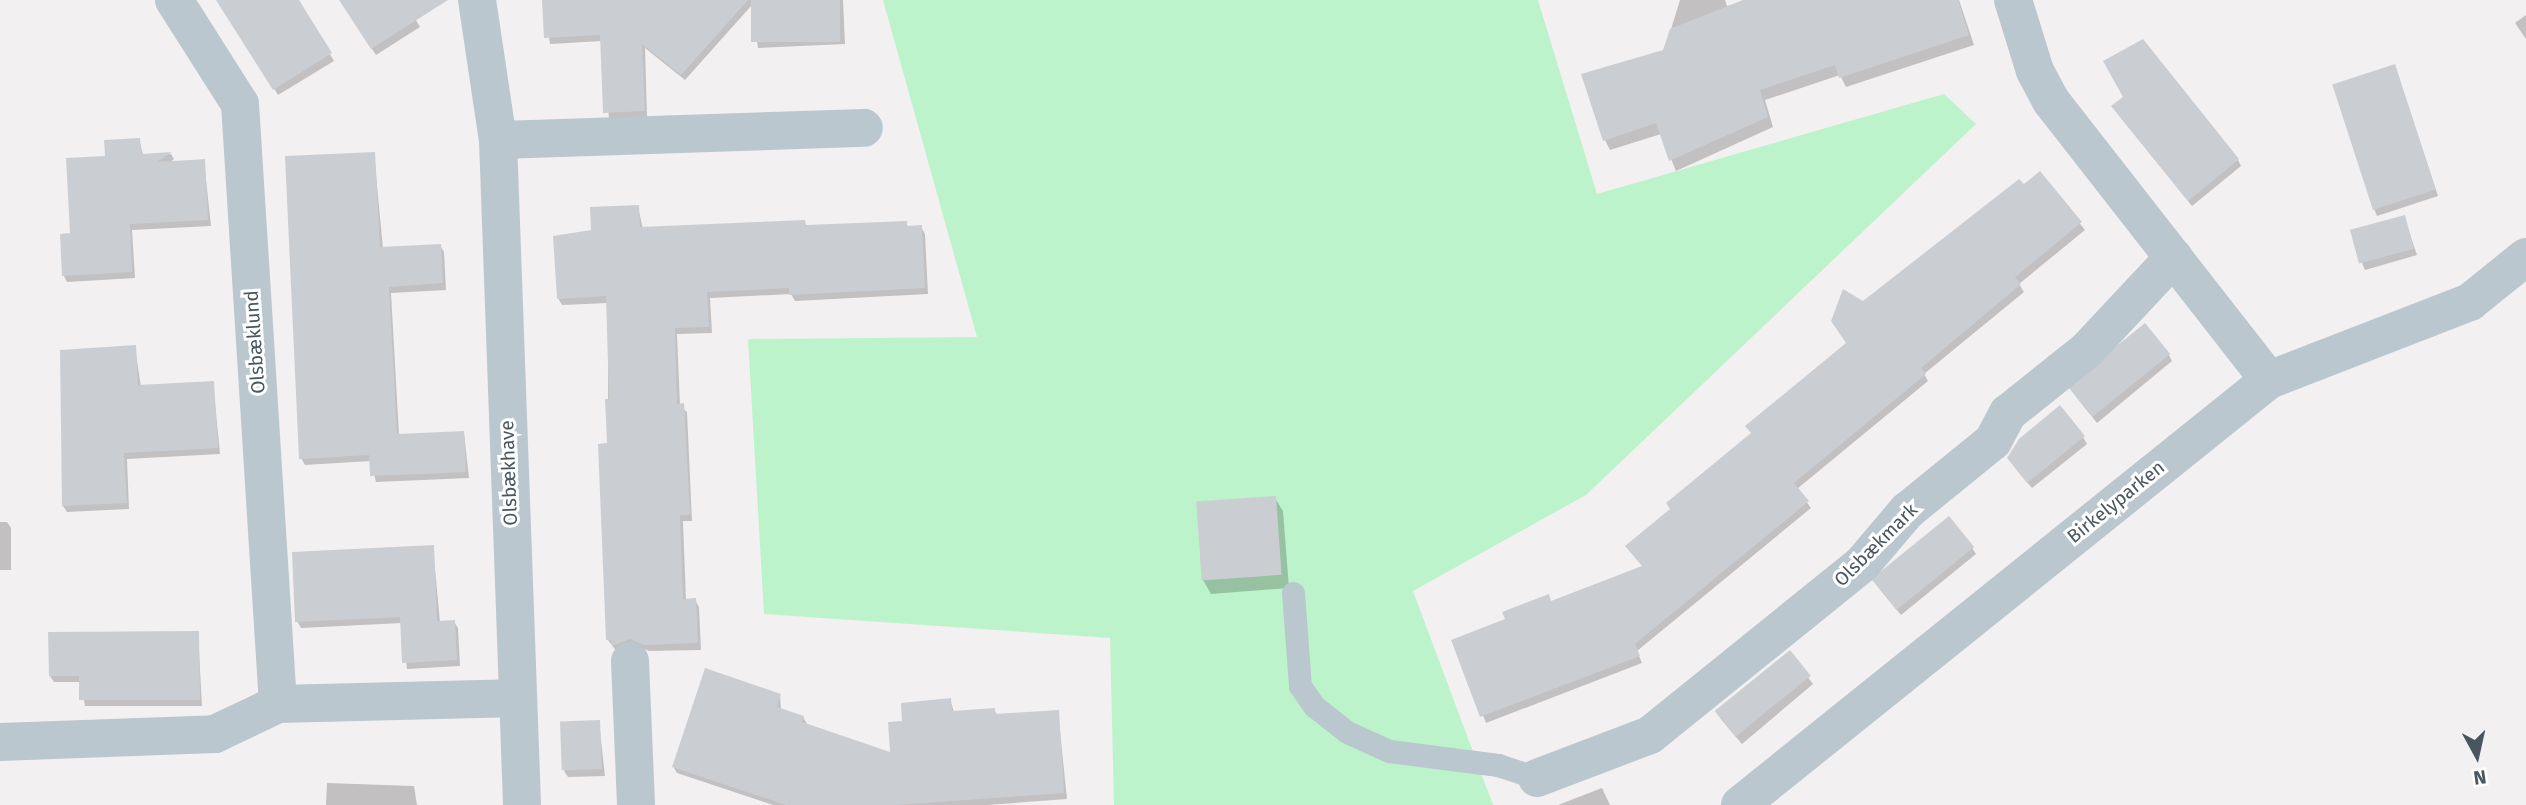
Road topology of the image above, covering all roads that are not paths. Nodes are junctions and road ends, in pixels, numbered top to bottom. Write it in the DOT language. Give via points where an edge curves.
graph roads {
  1 [pos="174,0"];
  2 [pos="477,0"];
  3 [pos="2013,0"];
  4 [pos="864,128"];
  5 [pos="498,140"];
  6 [pos="2174,257"];
  7 [pos="2526,257"];
  8 [pos="2269,380"];
  9 [pos="1293,593"];
  10 [pos="630,661"];
  11 [pos="517,698"];
  12 [pos="278,704"];
  13 [pos="0,742"];
  14 [pos="1537,778"];
  15 [pos="522,805"];
  16 [pos="636,805"];
  17 [pos="1740,805"];
  1 -- 12 [label="street, Olsbæklund" via="240,104"];
  2 -- 5 [label="street, Olsbækhave"];
  3 -- 6 [label="street" via="2035,71 2051,101"];
  4 -- 5 [label="street"];
  5 -- 11 [label="street, Olsbækhave"];
  6 -- 8 [label="street"];
  6 -- 14 [label="street, Olsbækmark" via="2087,350 2008,413 1993,441 1907,512 1862,564 1650,735"];
  7 -- 8 [label="street, Birkelyparken" via="2470,302"];
  8 -- 17 [label="street, Birkelyparken"];
  9 -- 14 [label="lane" via="1300,686 1314,706 1347,732 1389,751 1499,765"];
  10 -- 16 [label="street"];
  11 -- 12 [label="street"];
  11 -- 15 [label="street, Olsbækhave"];
  12 -- 13 [label="street" via="215,733"];
}
